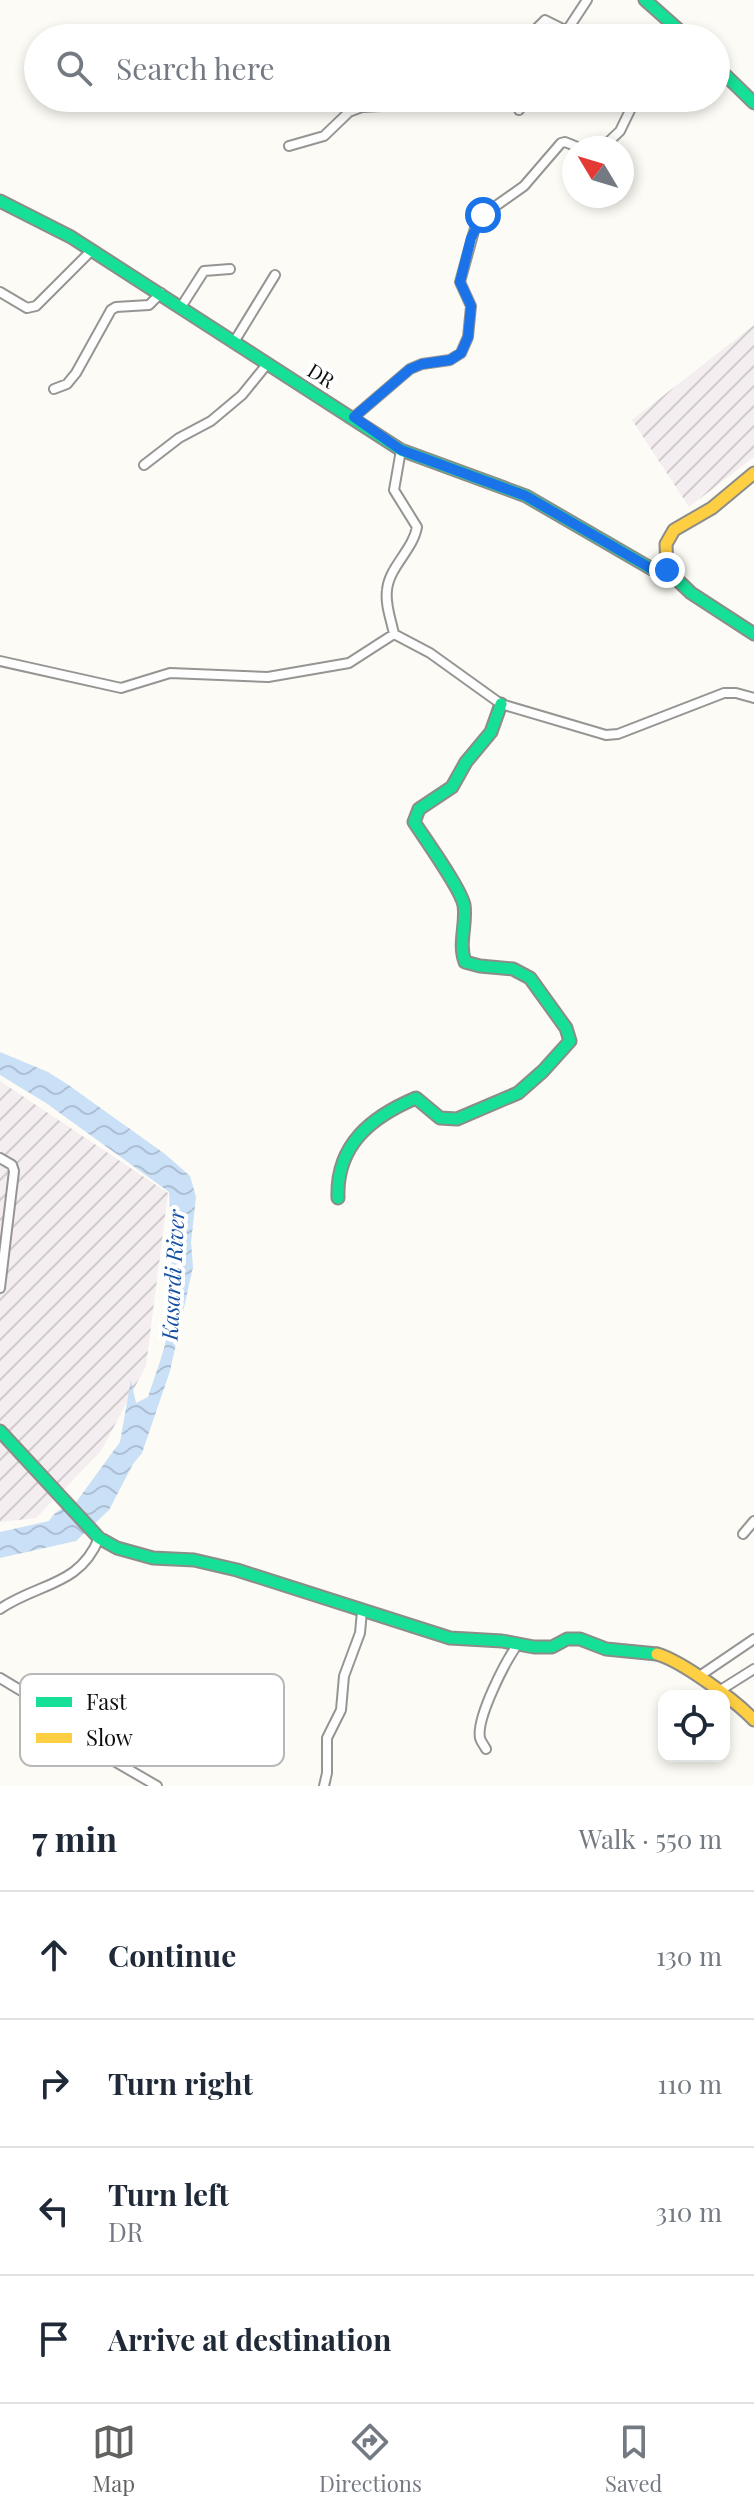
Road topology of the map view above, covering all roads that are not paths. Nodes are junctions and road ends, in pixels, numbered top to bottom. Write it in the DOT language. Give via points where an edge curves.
graph roads {
  1 [pos="587,0"];
  2 [pos="645,0"];
  3 [pos="571,24"];
  4 [pos="670,24"];
  5 [pos="730,80"];
  6 [pos="754,103"];
  7 [pos="349,112"];
  8 [pos="629,112"];
  9 [pos="615,136"];
  10 [pos="562,143"];
  11 [pos="289,146"];
  12 [pos="0,201"];
  13 [pos="92,250"];
  14 [pos="230,269"];
  15 [pos="275,275"];
  16 [pos="0,292"];
  17 [pos="161,293"];
  18 [pos="181,307"];
  19 [pos="234,342"];
  20 [pos="268,363"];
  21 [pos="54,389"];
  22 [pos="354,417"];
  23 [pos="401,450"];
  24 [pos="144,465"];
  25 [pos="754,473"];
  26 [pos="667,570"];
  27 [pos="394,634"];
  28 [pos="754,634"];
  29 [pos="0,661"];
  30 [pos="754,698"];
  31 [pos="501,704"];
  32 [pos="0,1158"];
  33 [pos="338,1198"];
  34 [pos="0,1288"];
  35 [pos="0,1431"];
  36 [pos="754,1521"];
  37 [pos="743,1534"];
  38 [pos="96,1535"];
  39 [pos="0,1609"];
  40 [pos="362,1611"];
  41 [pos="754,1639"];
  42 [pos="518,1644"];
  43 [pos="754,1669"];
  44 [pos="698,1677"];
  45 [pos="0,1678"];
  46 [pos="20,1690"];
  47 [pos="718,1690"];
  48 [pos="721,1690"];
  49 [pos="730,1699"];
  50 [pos="754,1720"];
  51 [pos="486,1749"];
  52 [pos="123,1766"];
  53 [pos="157,1786"];
  54 [pos="324,1786"];
  1 -- 3 [label="street"];
  2 -- 4 [label="street"];
  5 -- 6 [label="street"];
  7 -- 11 [label="street" via="324,136"];
  8 -- 9 [label="street"];
  10 -- 22 [label="street" via="518,191 479,219 460,282 471,306 461,353 410,369"];
  12 -- 13 [label="street, DR"];
  13 -- 16 [label="street" via="36,306 27,308"];
  13 -- 17 [label="street, DR"];
  14 -- 18 [label="street" via="204,271"];
  15 -- 19 [label="street"];
  17 -- 18 [label="street, DR"];
  17 -- 21 [label="street" via="149,305 111,310 76,373"];
  18 -- 19 [label="street, DR"];
  19 -- 20 [label="street, DR"];
  20 -- 22 [label="street, DR"];
  20 -- 24 [label="street" via="211,421"];
  22 -- 23 [label="street, DR"];
  23 -- 26 [label="street, DR" via="526,496 652,569"];
  23 -- 27 [label="street" via="394,490 417,527 386,588"];
  25 -- 26 [label="street" via="712,508 674,530 666,544"];
  26 -- 28 [label="street, DR" via="691,593"];
  27 -- 29 [label="street" via="349,663 268,677 170,673 121,688"];
  27 -- 31 [label="street"];
  30 -- 31 [label="street" via="716,695 606,735"];
  31 -- 33 [label="street" via="491,732 452,787 419,809 414,822 463,900 465,962 498,965 529,977 568,1030 570,1041 518,1093 457,1119 440,1118 416,1098 381,1115 344,1156 336,1179"];
  32 -- 34 [label="street" via="14,1171"];
  35 -- 38 [label="street"];
  36 -- 37 [label="street"];
  38 -- 39 [label="street" via="82,1568"];
  38 -- 40 [label="street" via="131,1553 237,1570"];
  40 -- 42 [label="street" via="450,1638"];
  40 -- 54 [label="street" via="344,1676 341,1710 327,1738"];
  41 -- 44 [label="street"];
  42 -- 44 [label="street" via="552,1647 580,1639 606,1649 665,1656"];
  42 -- 51 [label="street" via="485,1712 480,1737"];
  43 -- 48 [label="street"];
  44 -- 47 [label="street"];
  45 -- 46 [label="street"];
  49 -- 50 [label="street"];
  52 -- 53 [label="street"];
}
